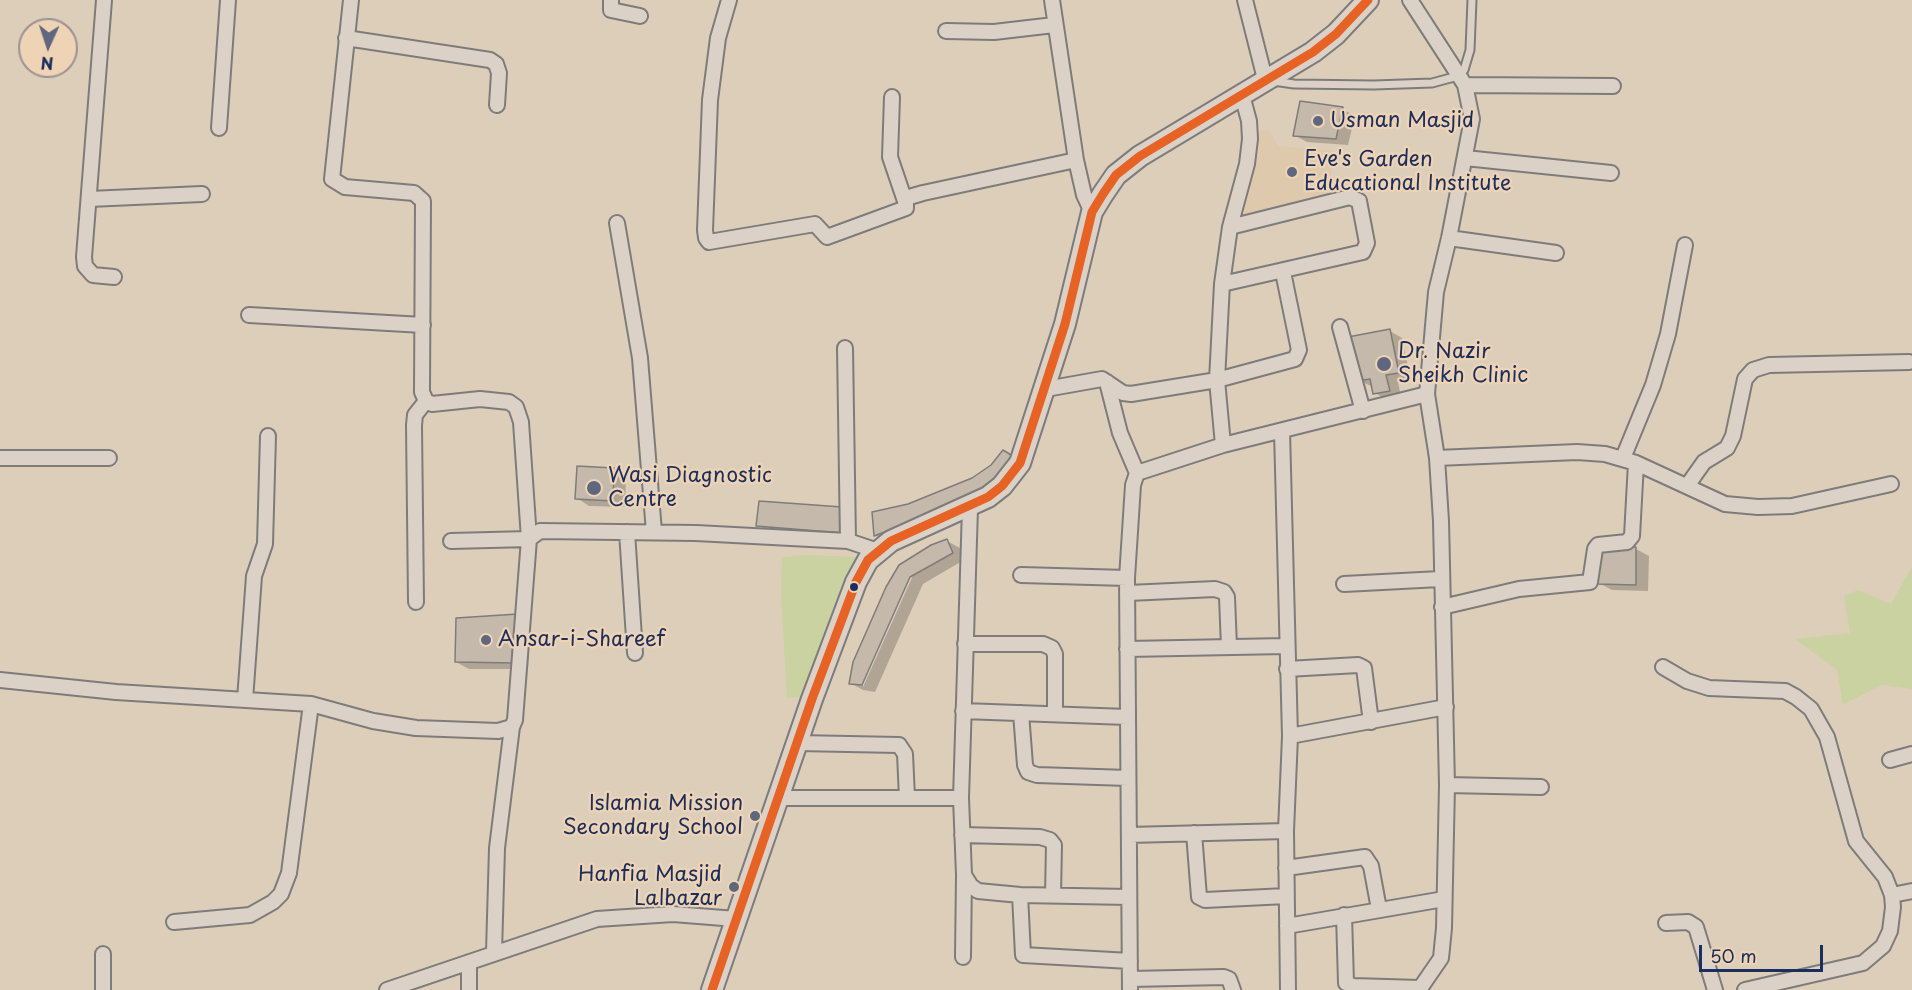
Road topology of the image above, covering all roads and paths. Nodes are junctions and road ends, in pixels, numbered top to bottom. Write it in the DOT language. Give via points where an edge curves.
graph roads {
  1 [pos="104,0"];
  2 [pos="228,0"];
  3 [pos="351,0"];
  4 [pos="611,0"];
  5 [pos="729,0"];
  6 [pos="1052,0"];
  7 [pos="1245,0"];
  8 [pos="1368,0"];
  9 [pos="1410,0"];
  10 [pos="1473,0"];
  11 [pos="640,16"];
  12 [pos="1054,25"];
  13 [pos="946,31"];
  14 [pos="346,38"];
  15 [pos="1265,79"];
  16 [pos="1462,80"];
  17 [pos="1613,86"];
  18 [pos="1242,95"];
  19 [pos="892,97"];
  20 [pos="497,105"];
  21 [pos="219,128"];
  22 [pos="1465,158"];
  23 [pos="1076,160"];
  24 [pos="1611,173"];
  25 [pos="202,194"];
  26 [pos="89,199"];
  27 [pos="905,201"];
  28 [pos="1092,212"];
  29 [pos="617,223"];
  30 [pos="1230,227"];
  31 [pos="1449,238"];
  32 [pos="1685,245"];
  33 [pos="1556,253"];
  34 [pos="1283,272"];
  35 [pos="114,277"];
  36 [pos="1222,284"];
  37 [pos="249,315"];
  38 [pos="423,325"];
  39 [pos="1340,327"];
  40 [pos="845,348"];
  41 [pos="1909,362"];
  42 [pos="1217,380"];
  43 [pos="1107,382"];
  44 [pos="1046,389"];
  45 [pos="1427,394"];
  46 [pos="426,401"];
  47 [pos="1363,411"];
  48 [pos="1282,431"];
  49 [pos="268,435"];
  50 [pos="1223,445"];
  51 [pos="0,458"];
  52 [pos="109,458"];
  53 [pos="1437,458"];
  54 [pos="1629,460"];
  55 [pos="1137,473"];
  56 [pos="1892,484"];
  57 [pos="1687,486"];
  58 [pos="970,508"];
  59 [pos="627,532"];
  60 [pos="654,532"];
  61 [pos="529,539"];
  62 [pos="451,541"];
  63 [pos="848,542"];
  64 [pos="878,551"];
  65 [pos="1021,575"];
  66 [pos="1127,578"];
  67 [pos="1440,579"];
  68 [pos="1344,584"];
  69 [pos="1128,593"];
  70 [pos="416,602"];
  71 [pos="1442,607"];
  72 [pos="965,644"];
  73 [pos="1286,646"];
  74 [pos="1229,647"];
  75 [pos="1127,649"];
  76 [pos="635,653"];
  77 [pos="1663,667"];
  78 [pos="1287,669"];
  79 [pos="0,681"];
  80 [pos="245,700"];
  81 [pos="311,704"];
  82 [pos="1446,707"];
  83 [pos="963,711"];
  84 [pos="1021,713"];
  85 [pos="1055,714"];
  86 [pos="1126,717"];
  87 [pos="1371,722"];
  88 [pos="512,727"];
  89 [pos="1290,736"];
  90 [pos="797,743"];
  91 [pos="1912,754"];
  92 [pos="1890,759"];
  93 [pos="1128,778"];
  94 [pos="1447,785"];
  95 [pos="1541,787"];
  96 [pos="778,798"];
  97 [pos="908,798"];
  98 [pos="961,798"];
  99 [pos="1286,831"];
  100 [pos="1194,832"];
  101 [pos="962,835"];
  102 [pos="1129,835"];
  103 [pos="1286,868"];
  104 [pos="964,875"];
  105 [pos="1912,891"];
  106 [pos="1020,895"];
  107 [pos="1892,895"];
  108 [pos="1053,896"];
  109 [pos="1286,896"];
  110 [pos="1129,897"];
  111 [pos="1444,899"];
  112 [pos="1378,909"];
  113 [pos="1344,915"];
  114 [pos="735,919"];
  115 [pos="174,922"];
  116 [pos="1666,923"];
  117 [pos="1287,926"];
  118 [pos="494,952"];
  119 [pos="103,954"];
  120 [pos="963,957"];
  121 [pos="1130,961"];
  122 [pos="469,962"];
  123 [pos="1130,984"];
  124 [pos="1420,989"];
  125 [pos="103,990"];
  126 [pos="387,990"];
  127 [pos="469,990"];
  128 [pos="712,990"];
  129 [pos="1233,990"];
  130 [pos="1288,990"];
  131 [pos="1715,990"];
  132 [pos="1745,990"];
  1 -- 26 [label="street"];
  2 -- 21 [label="street"];
  3 -- 14 [label="street"];
  4 -- 11 [label="street" via="611,10"];
  5 -- 27 [label="street" via="718,38 710,100 706,238 709,242 815,224 827,237 906,208"];
  6 -- 12 [label="street"];
  7 -- 15 [label="street"];
  8 -- 15 [label="main road" via="1314,52"];
  9 -- 16 [label="street"];
  10 -- 16 [label="lane" via="1470,50"];
  12 -- 13 [label="street" via="994,32"];
  12 -- 23 [label="street"];
  14 -- 20 [label="street" via="490,60 499,73"];
  14 -- 38 [label="street" via="332,179 345,187 420,196"];
  15 -- 16 [label="lane" via="1294,84 1374,85"];
  15 -- 18 [label="main road"];
  16 -- 17 [label="street"];
  16 -- 22 [label="street" via="1472,119"];
  18 -- 28 [label="main road" via="1140,156 1116,176"];
  18 -- 30 [label="street" via="1250,139"];
  19 -- 27 [label="street" via="891,157"];
  22 -- 24 [label="street"];
  22 -- 31 [label="street"];
  23 -- 27 [label="street" via="923,193"];
  23 -- 28 [label="street"];
  25 -- 26 [label="street"];
  26 -- 35 [label="street" via="85,266 93,275"];
  28 -- 44 [label="main road"];
  29 -- 60 [label="street" via="640,358"];
  30 -- 34 [label="street" via="1350,197 1359,201 1367,243 1363,252"];
  30 -- 36 [label="street"];
  31 -- 33 [label="street"];
  31 -- 45 [label="street" via="1436,292"];
  32 -- 54 [label="street" via="1668,334"];
  34 -- 36 [label="street"];
  34 -- 42 [label="street" via="1299,355"];
  36 -- 42 [label="street"];
  37 -- 38 [label="street"];
  38 -- 46 [label="street" via="422,392"];
  39 -- 47 [label="street"];
  40 -- 63 [label="street"];
  41 -- 57 [label="street" via="1769,365 1753,370 1745,378 1727,448 1704,462"];
  42 -- 43 [label="street" via="1131,394"];
  42 -- 50 [label="street"];
  43 -- 44 [label="street" via="1095,379"];
  43 -- 55 [label="street" via="1120,433"];
  44 -- 58 [label="main road" via="1020,463 1002,486"];
  45 -- 47 [label="street"];
  45 -- 53 [label="street"];
  46 -- 61 [label="street" via="432,404 502,400 516,407 521,422"];
  46 -- 70 [label="street" via="415,415 414,425"];
  47 -- 48 [label="street"];
  48 -- 50 [label="street"];
  48 -- 73 [label="street"];
  49 -- 80 [label="street" via="265,544 254,576"];
  50 -- 55 [label="street"];
  51 -- 52 [label="street"];
  53 -- 54 [label="street" via="1577,452"];
  53 -- 67 [label="street"];
  54 -- 57 [label="street"];
  54 -- 71 [label="street" via="1632,536 1627,542 1598,544 1590,582 1520,589"];
  55 -- 66 [label="street"];
  56 -- 57 [label="street" via="1792,506 1758,507 1725,504"];
  58 -- 64 [label="main road"];
  58 -- 72 [label="street"];
  59 -- 60 [label="street"];
  59 -- 61 [label="street" via="540,531"];
  59 -- 76 [label="street"];
  60 -- 63 [label="street"];
  61 -- 62 [label="street"];
  61 -- 88 [label="street"];
  63 -- 64 [label="street"];
  64 -- 90 [label="main road" via="856,582"];
  65 -- 66 [label="street"];
  66 -- 69 [label="street"];
  67 -- 68 [label="street"];
  67 -- 71 [label="street"];
  69 -- 74 [label="street" via="1215,589 1224,592"];
  69 -- 75 [label="street"];
  71 -- 82 [label="street"];
  72 -- 83 [label="street"];
  72 -- 85 [label="street" via="1043,644 1052,648"];
  73 -- 74 [label="street"];
  73 -- 78 [label="street"];
  74 -- 75 [label="street"];
  75 -- 86 [label="street"];
  77 -- 107 [label="street" via="1709,688 1785,692 1811,710 1827,737 1856,841 1885,877"];
  78 -- 87 [label="street" via="1358,665 1364,668"];
  78 -- 89 [label="street"];
  79 -- 80 [label="street"];
  80 -- 81 [label="street"];
  81 -- 88 [label="street" via="416,728 498,731"];
  81 -- 115 [label="street" via="289,873 281,894 250,915"];
  82 -- 87 [label="street"];
  82 -- 94 [label="street"];
  83 -- 84 [label="street"];
  83 -- 98 [label="street"];
  84 -- 85 [label="street"];
  84 -- 93 [label="street" via="1025,765 1029,772"];
  85 -- 86 [label="street"];
  86 -- 93 [label="street"];
  87 -- 89 [label="street"];
  88 -- 118 [label="street" via="497,848"];
  89 -- 99 [label="street"];
  90 -- 96 [label="main road"];
  90 -- 97 [label="street" via="899,746 905,754"];
  91 -- 92 [label="street"];
  93 -- 102 [label="street"];
  94 -- 95 [label="street"];
  94 -- 111 [label="street"];
  96 -- 97 [label="street"];
  96 -- 114 [label="main road"];
  97 -- 98 [label="street"];
  98 -- 101 [label="street"];
  99 -- 100 [label="street"];
  99 -- 103 [label="street"];
  100 -- 102 [label="street"];
  100 -- 109 [label="street" via="1198,897 1205,900"];
  101 -- 104 [label="street"];
  101 -- 108 [label="street" via="1050,840 1054,845"];
  102 -- 110 [label="street"];
  103 -- 109 [label="street"];
  103 -- 112 [label="street" via="1365,857 1371,866"];
  104 -- 106 [label="street" via="978,891"];
  104 -- 120 [label="street"];
  105 -- 107 [label="street"];
  106 -- 108 [label="street"];
  106 -- 121 [label="street" via="1023,955"];
  107 -- 132 [label="street" via="1890,931 1883,946 1863,963"];
  108 -- 110 [label="street"];
  109 -- 117 [label="street"];
  110 -- 121 [label="street"];
  111 -- 112 [label="street"];
  111 -- 124 [label="street" via="1441,957"];
  112 -- 113 [label="street"];
  113 -- 117 [label="street"];
  113 -- 124 [label="street" via="1346,983"];
  114 -- 118 [label="street" via="673,914 597,919"];
  114 -- 128 [label="main road"];
  116 -- 131 [label="street" via="1688,922 1696,927"];
  117 -- 130 [label="street"];
  118 -- 122 [label="street"];
  119 -- 125 [label="street"];
  121 -- 123 [label="street"];
  122 -- 126 [label="street"];
  122 -- 127 [label="street"];
  123 -- 129 [label="street" via="1224,977"];
}
